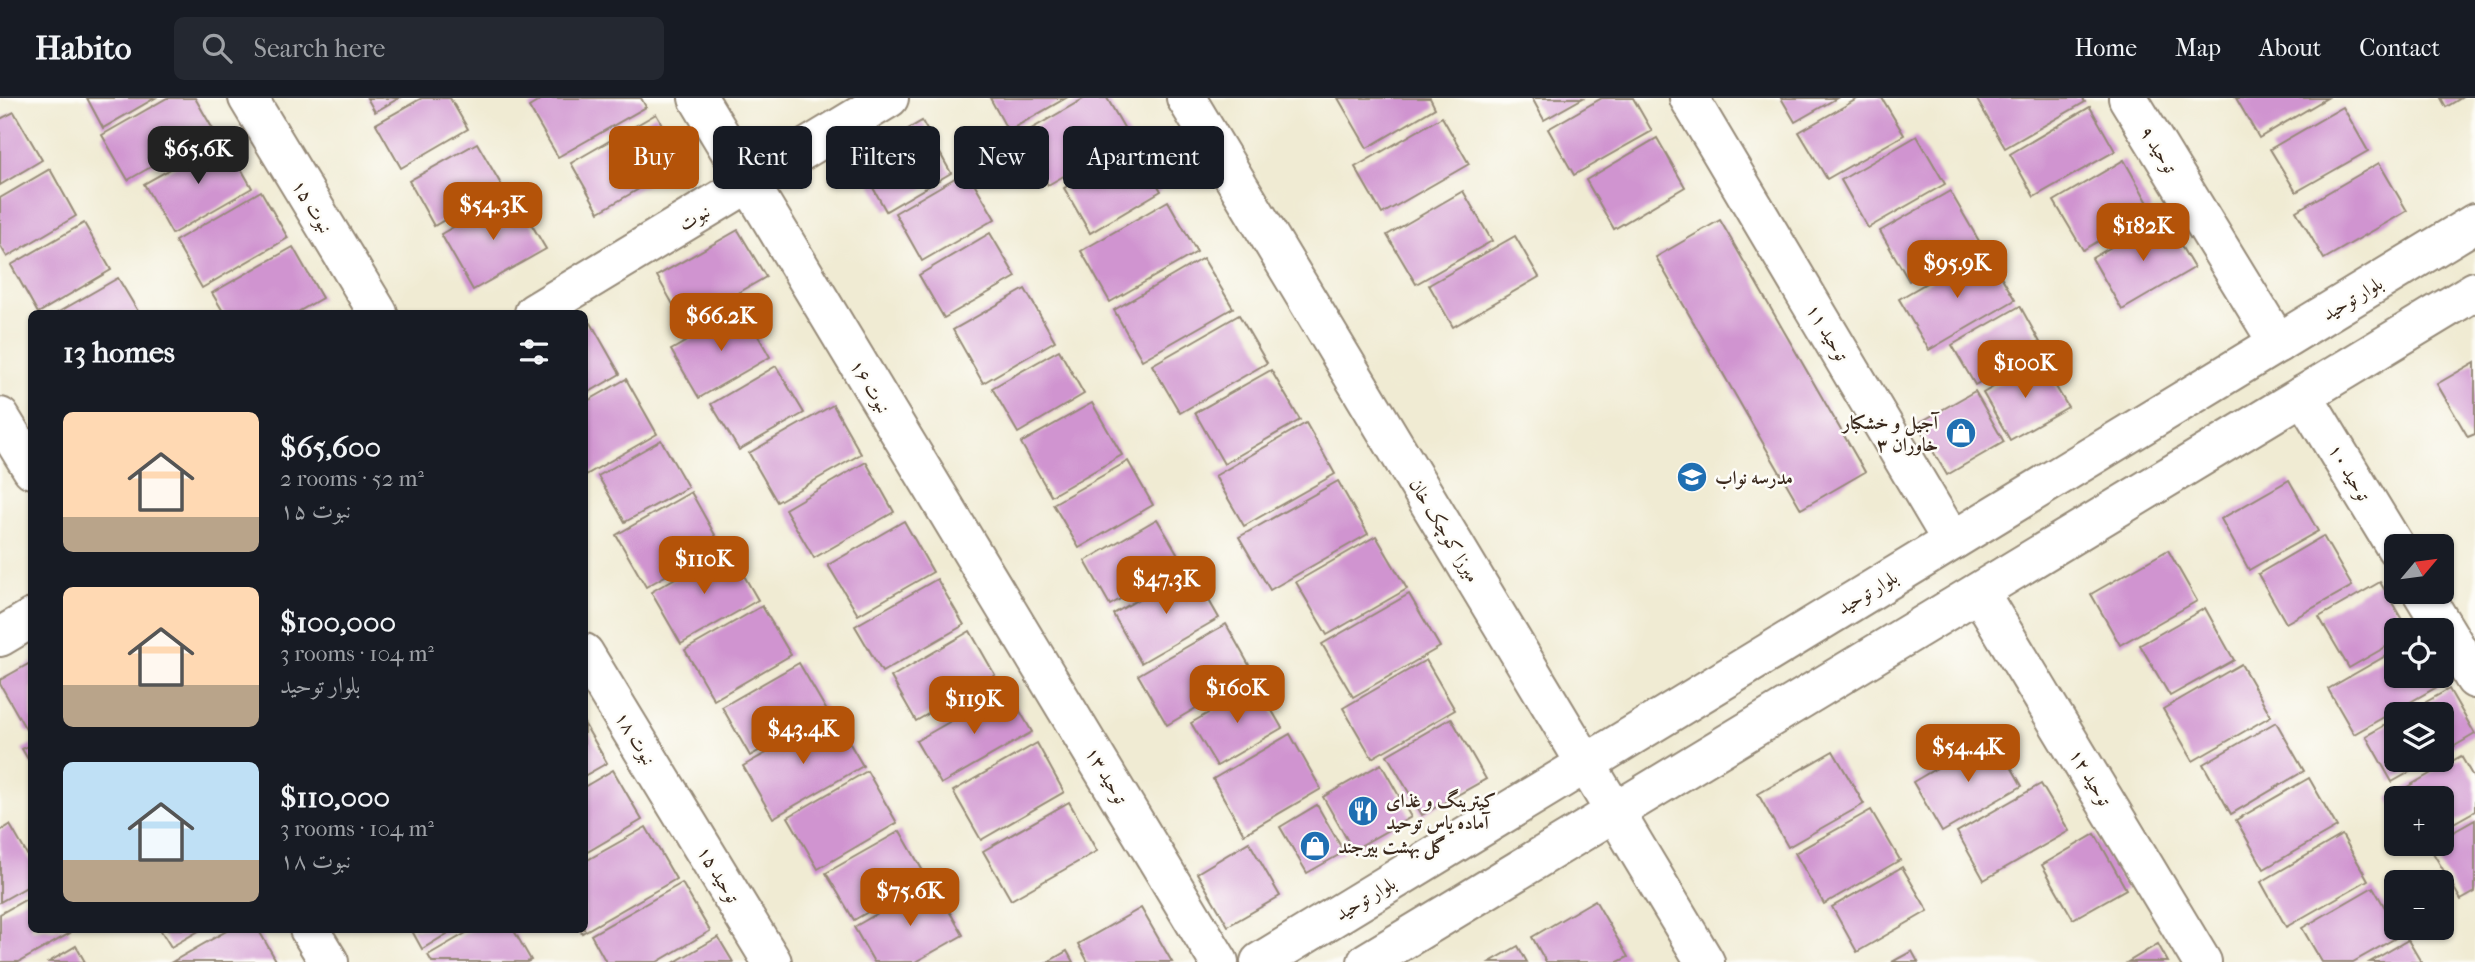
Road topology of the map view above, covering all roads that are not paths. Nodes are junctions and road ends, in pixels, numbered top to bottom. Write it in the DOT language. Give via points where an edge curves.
graph roads {
  1 [pos="248,98"];
  2 [pos="698,98"];
  3 [pos="889,98"];
  4 [pos="1186,98"];
  5 [pos="2128,98"];
  6 [pos="1697,111"];
  7 [pos="715,126"];
  8 [pos="812,145"];
  9 [pos="739,189"];
  10 [pos="753,189"];
  11 [pos="2475,223"];
  12 [pos="2475,291"];
  13 [pos="376,310"];
  14 [pos="539,310"];
  15 [pos="2278,343"];
  16 [pos="2303,395"];
  17 [pos="0,417"];
  18 [pos="28,462"];
  19 [pos="2387,534"];
  20 [pos="1952,541"];
  21 [pos="994,589"];
  22 [pos="1979,592"];
  23 [pos="2429,604"];
  24 [pos="28,620"];
  25 [pos="0,637"];
  26 [pos="588,660"];
  27 [pos="2475,679"];
  28 [pos="1585,764"];
  29 [pos="666,787"];
  30 [pos="1614,813"];
  31 [pos="311,933"];
  32 [pos="329,962"];
  33 [pos="772,962"];
  34 [pos="1219,962"];
  35 [pos="1260,962"];
  36 [pos="1367,962"];
  37 [pos="1705,962"];
  38 [pos="2202,962"];
  1 -- 13 [label="street, نبوت ۱۵"];
  2 -- 7 [label="street, نبوت ۱۶"];
  3 -- 8 [label="street, نبوت"];
  4 -- 28 [label="street, میرزا کوچک خان"];
  5 -- 15 [label="street, توحید ۹"];
  6 -- 20 [label="street, توحید ۱۱"];
  9 -- 14 [label="street, نبوت"];
  10 -- 21 [label="street, نبوت ۱۶"];
  11 -- 15 [label="street, بلوار توحید"];
  12 -- 16 [label="street"];
  15 -- 20 [label="street, بلوار توحید"];
  16 -- 19 [label="street, توحید ۱۰"];
  16 -- 22 [label="street"];
  17 -- 18 [label="street"];
  20 -- 28 [label="street, بلوار توحید"];
  21 -- 34 [label="street, توحید ۱۳"];
  22 -- 30 [label="street"];
  22 -- 38 [label="street, توحید ۱۲"];
  23 -- 27 [label="street"];
  24 -- 25 [label="street"];
  26 -- 29 [label="street, نبوت ۱۸"];
  28 -- 30 [label="street, میرزا کوچک خان"];
  28 -- 35 [label="street, بلوار توحید"];
  29 -- 33 [label="street, توحید ۱۵"];
  30 -- 36 [label="street"];
  30 -- 37 [label="street, میرزا کوچک خان"];
  31 -- 32 [label="street"];
}
